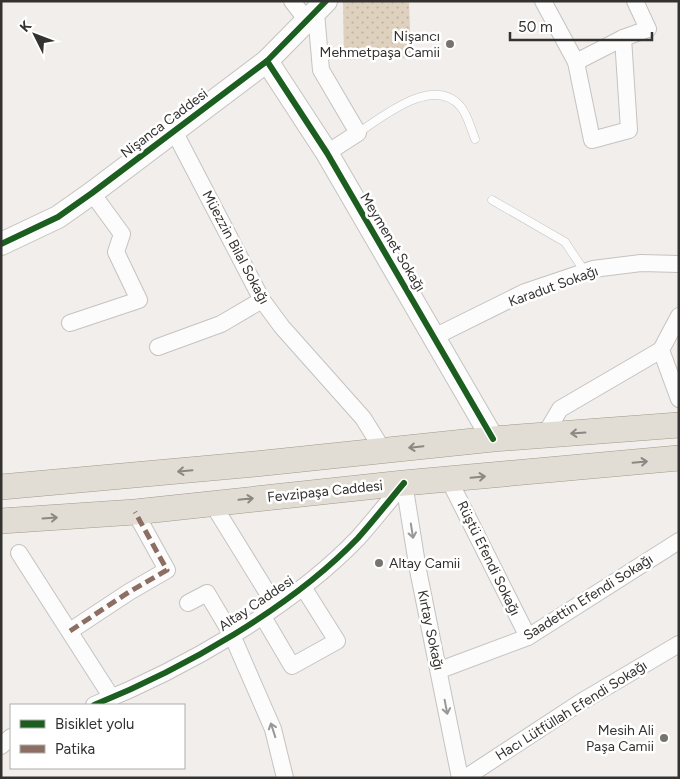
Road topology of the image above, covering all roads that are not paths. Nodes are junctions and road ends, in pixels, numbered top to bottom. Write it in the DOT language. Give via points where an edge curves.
graph roads {
  1 [pos="292,1"];
  2 [pos="543,1"];
  3 [pos="635,1"];
  4 [pos="316,12"];
  5 [pos="623,38"];
  6 [pos="267,61"];
  7 [pos="576,62"];
  8 [pos="174,130"];
  9 [pos="358,133"];
  10 [pos="475,139"];
  11 [pos="327,153"];
  12 [pos="92,193"];
  13 [pos="492,200"];
  14 [pos="1,244"];
  15 [pos="679,264"];
  16 [pos="585,272"];
  17 [pos="262,300"];
  18 [pos="679,316"];
  19 [pos="70,323"];
  20 [pos="434,336"];
  21 [pos="158,347"];
  22 [pos="660,350"];
  23 [pos="679,399"];
  24 [pos="679,425"];
  25 [pos="544,436"];
  26 [pos="493,439"];
  27 [pos="383,450"];
  28 [pos="679,458"];
  29 [pos="450,480"];
  30 [pos="404,483"];
  31 [pos="1,487"];
  32 [pos="212,503"];
  33 [pos="135,512"];
  34 [pos="1,522"];
  35 [pos="679,541"];
  36 [pos="19,553"];
  37 [pos="302,587"];
  38 [pos="188,603"];
  39 [pos="268,610"];
  40 [pos="70,631"];
  41 [pos="232,635"];
  42 [pos="528,637"];
  43 [pos="679,644"];
  44 [pos="440,670"];
  45 [pos="112,698"];
  46 [pos="97,704"];
  47 [pos="284,778"];
  48 [pos="460,778"];
  49 [pos="465,778"];
  1 -- 4 [label="street"];
  2 -- 7 [label="street"];
  3 -- 5 [label="street" via="648,29"];
  4 -- 6 [label="street, Nişanca Caddesi"];
  4 -- 9 [label="street" via="321,70"];
  5 -- 7 [label="street"];
  5 -- 7 [label="street" via="629,130 592,140"];
  6 -- 8 [label="street, Nişanca Caddesi"];
  6 -- 11 [label="street, Meymenet Sokağı"];
  8 -- 12 [label="street, Nişanca Caddesi"];
  8 -- 17 [label="street, Müezzin Bilal Sokağı"];
  9 -- 10 [label="lane" via="407,100 431,96 450,98 460,106"];
  9 -- 11 [label="street"];
  11 -- 20 [label="street, Meymenet Sokağı"];
  12 -- 14 [label="street, Nişanca Caddesi" via="58,216"];
  12 -- 19 [label="street" via="122,234 116,252 139,300"];
  13 -- 16 [label="lane" via="565,242"];
  15 -- 16 [label="street, Karadut Sokağı" via="641,263"];
  16 -- 20 [label="street, Karadut Sokağı" via="525,292"];
  17 -- 21 [label="street" via="221,324"];
  17 -- 27 [label="street, Müezzin Bilal Sokağı" via="363,418"];
  18 -- 22 [label="street"];
  20 -- 26 [label="street, Meymenet Sokağı"];
  22 -- 23 [label="street"];
  22 -- 25 [label="street" via="560,409"];
  24 -- 25 [label="main road, one-way"];
  25 -- 26 [label="main road"];
  26 -- 27 [label="main road, one-way"];
  27 -- 31 [label="main road, one-way"];
  29 -- 28 [label="main road, Fevzipaşa Caddesi, one-way"];
  29 -- 30 [label="main road, Fevzipaşa Caddesi"];
  29 -- 42 [label="street, Rüştü Efendi Sokağı"];
  32 -- 30 [label="main road, Fevzipaşa Caddesi, one-way"];
  30 -- 37 [label="street, Altay Caddesi" via="357,538"];
  30 -- 44 [label="street, Kırtay Sokağı, one-way" via="418,570"];
  32 -- 33 [label="main road, Fevzipaşa Caddesi"];
  32 -- 39 [label="street"];
  34 -- 33 [label="main road, Fevzipaşa Caddesi, one-way"];
  33 -- 40 [label="street" via="167,570"];
  35 -- 42 [label="street, Saadettin Efendi Sokağı"];
  36 -- 40 [label="street"];
  37 -- 39 [label="street, Altay Caddesi"];
  37 -- 39 [label="street" via="337,642 292,666"];
  38 -- 41 [label="street" via="207,593"];
  39 -- 41 [label="street, Altay Caddesi"];
  40 -- 45 [label="street"];
  41 -- 45 [label="street, Altay Caddesi" via="165,673"];
  47 -- 41 [label="street, one-way" via="274,729"];
  42 -- 44 [label="street, Saadettin Efendi Sokağı"];
  43 -- 49 [label="street, Hacı Lütfüllah Efendi Sokağı" via="581,702"];
  44 -- 48 [label="street, Kırtay Sokağı, one-way"];
  45 -- 46 [label="street, Altay Caddesi"];
}
